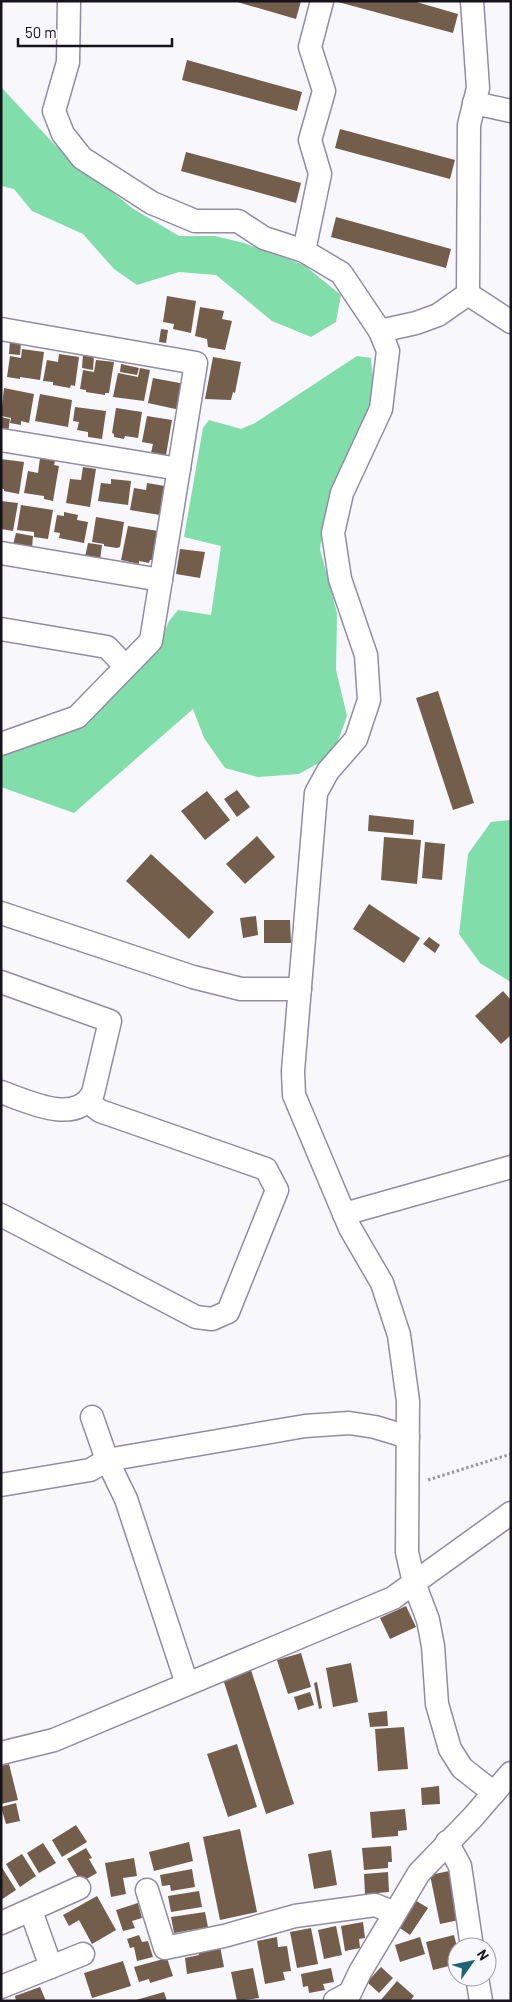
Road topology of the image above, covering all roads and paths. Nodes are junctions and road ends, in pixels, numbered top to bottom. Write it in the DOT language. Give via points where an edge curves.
graph roads {
  1 [pos="69,1"];
  2 [pos="322,1"];
  3 [pos="472,1"];
  4 [pos="474,103"];
  5 [pos="511,111"];
  6 [pos="304,251"];
  7 [pos="468,294"];
  8 [pos="511,322"];
  9 [pos="1,329"];
  10 [pos="380,331"];
  11 [pos="1,440"];
  12 [pos="179,469"];
  13 [pos="1,553"];
  14 [pos="161,580"];
  15 [pos="1,629"];
  16 [pos="126,666"];
  17 [pos="1,744"];
  18 [pos="1,913"];
  19 [pos="1,982"];
  20 [pos="300,989"];
  21 [pos="1,1092"];
  22 [pos="88,1102"];
  23 [pos="511,1167"];
  24 [pos="344,1214"];
  25 [pos="1,1215"];
  26 [pos="92,1417"];
  27 [pos="408,1437"];
  28 [pos="511,1454"];
  29 [pos="107,1460"];
  30 [pos="422,1481"];
  31 [pos="1,1485"];
  32 [pos="511,1513"];
  33 [pos="414,1583"];
  34 [pos="187,1684"];
  35 [pos="1,1753"];
  36 [pos="505,1782"];
  37 [pos="447,1842"];
  38 [pos="79,1888"];
  39 [pos="147,1890"];
  40 [pos="31,1911"];
  41 [pos="395,1913"];
  42 [pos="1,1923"];
  43 [pos="471,1937"];
  44 [pos="83,1954"];
  45 [pos="51,1967"];
  46 [pos="1,1987"];
  47 [pos="479,1987"];
  48 [pos="349,1998"];
  49 [pos="481,2001"];
  1 -- 6 [label="street" via="68,62 54,110 63,134 82,158 152,203 195,221 238,221 264,238"];
  2 -- 6 [label="street" via="310,47 324,91 310,140 320,174"];
  3 -- 4 [label="street" via="478,88"];
  4 -- 5 [label="street"];
  4 -- 7 [label="street" via="469,125"];
  6 -- 10 [label="street" via="341,273"];
  7 -- 8 [label="street"];
  7 -- 10 [label="street" via="438,315"];
  9 -- 12 [label="street" via="196,363"];
  10 -- 20 [label="street" via="388,351 381,409 342,493 333,534 340,579 366,655 369,700 356,739 328,771 316,792"];
  11 -- 12 [label="street"];
  12 -- 14 [label="street"];
  13 -- 14 [label="street"];
  14 -- 16 [label="street" via="151,641"];
  15 -- 16 [label="street" via="107,647"];
  16 -- 17 [label="street" via="77,717"];
  18 -- 20 [label="street" via="193,977 241,989"];
  19 -- 22 [label="street" via="110,1020"];
  20 -- 24 [label="street" via="294,1095"];
  21 -- 22 [label="street" via="46,1108 71,1110"];
  22 -- 25 [label="street" via="100,1111 266,1169 276,1190 228,1312 212,1319 196,1317"];
  23 -- 24 [label="street"];
  24 -- 27 [label="street" via="382,1283 399,1335 408,1401"];
  26 -- 29 [label="street"];
  27 -- 29 [label="street" via="374,1426 349,1423 305,1426"];
  27 -- 33 [label="street" via="407,1552"];
  28 -- 30 [label="path"];
  29 -- 31 [label="street" via="90,1470"];
  29 -- 34 [label="street" via="126,1499"];
  32 -- 33 [label="street"];
  33 -- 34 [label="street" via="393,1598"];
  33 -- 36 [label="street" via="434,1646 436,1704 450,1749 462,1768"];
  34 -- 35 [label="street" via="54,1740"];
  36 -- 37 [label="street"];
  37 -- 41 [label="street" via="418,1873"];
  37 -- 43 [label="street" via="460,1866"];
  38 -- 40 [label="street"];
  39 -- 41 [label="street" via="165,1948 296,1916 375,1905"];
  40 -- 42 [label="street"];
  40 -- 45 [label="street"];
  41 -- 48 [label="street" via="360,1972"];
  44 -- 45 [label="street"];
  45 -- 46 [label="street"];
  47 -- 49 [label="street"];
}
